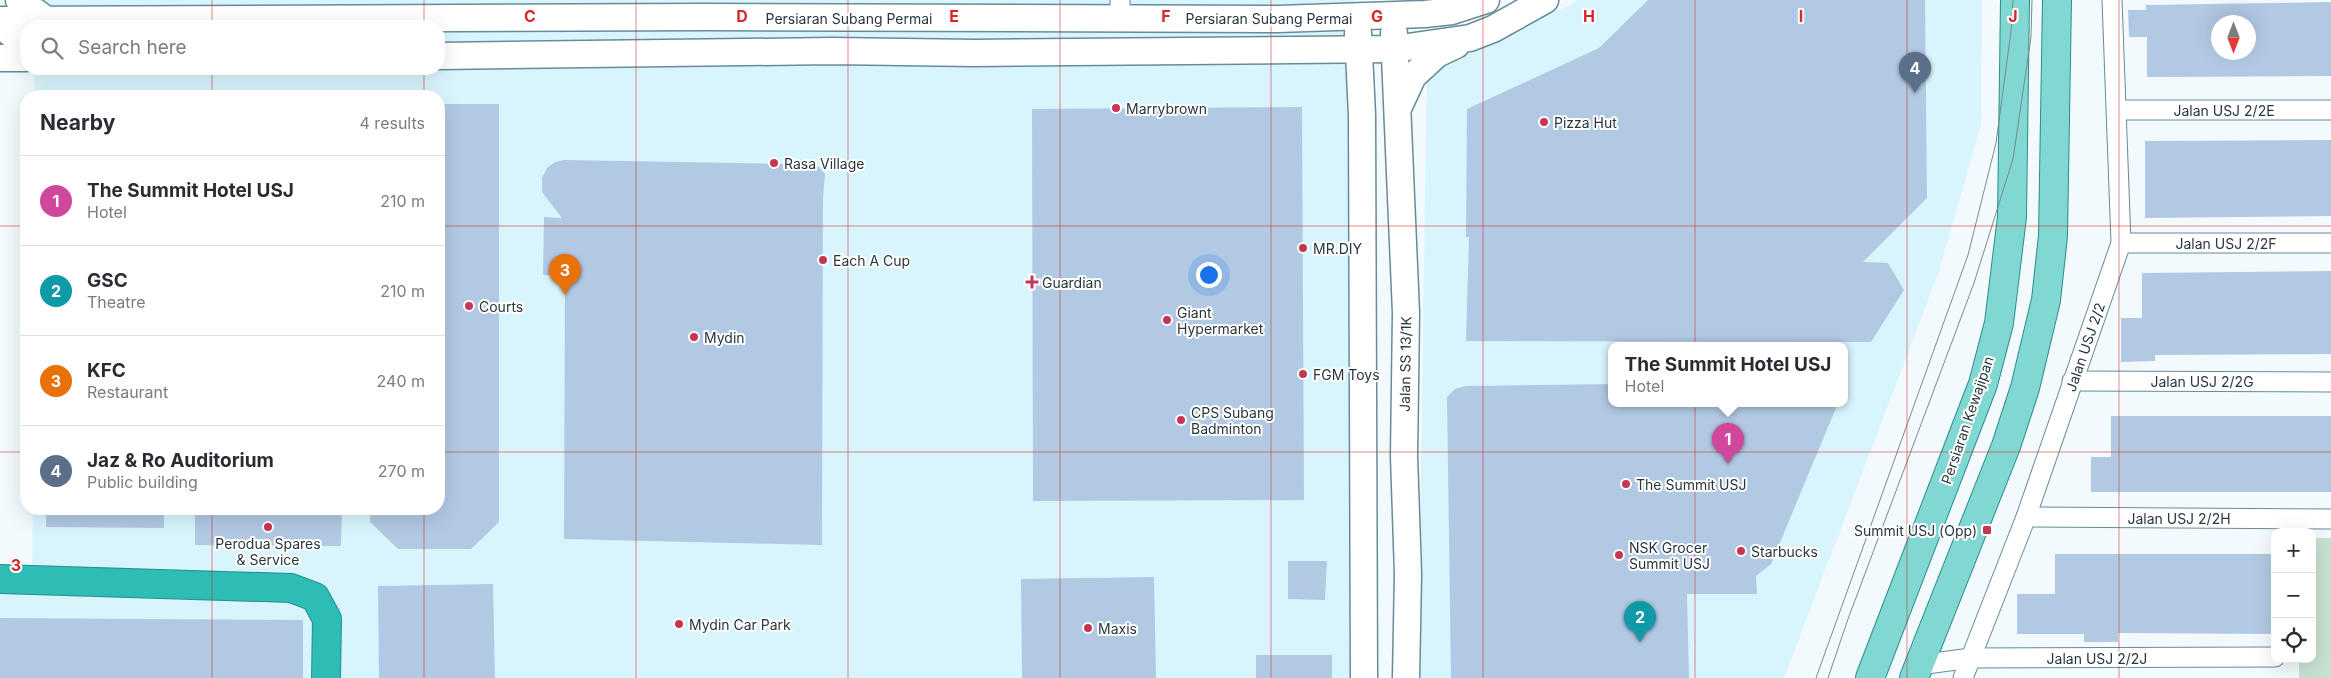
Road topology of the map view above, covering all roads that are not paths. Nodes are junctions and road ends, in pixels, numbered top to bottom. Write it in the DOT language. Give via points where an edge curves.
graph roads {
  1 [pos="19,0"];
  2 [pos="1317,0"];
  3 [pos="1436,0"];
  4 [pos="1545,0"];
  5 [pos="2016,0"];
  6 [pos="2057,0"];
  7 [pos="2112,0"];
  8 [pos="1477,3"];
  9 [pos="1394,8"];
  10 [pos="1120,9"];
  11 [pos="1358,9"];
  12 [pos="1278,18"];
  13 [pos="47,20"];
  14 [pos="210,20"];
  15 [pos="0,22"];
  16 [pos="20,22"];
  17 [pos="1470,38"];
  18 [pos="20,41"];
  19 [pos="1359,49"];
  20 [pos="1394,49"];
  21 [pos="445,56"];
  22 [pos="0,58"];
  23 [pos="20,58"];
  24 [pos="1398,108"];
  25 [pos="2117,110"];
  26 [pos="2331,110"];
  27 [pos="2121,243"];
  28 [pos="2331,243"];
  29 [pos="2072,381"];
  30 [pos="2331,382"];
  31 [pos="2026,518"];
  32 [pos="2331,519"];
  33 [pos="0,579"];
  34 [pos="2271,657"];
  35 [pos="1971,658"];
  36 [pos="1916,672"];
  37 [pos="326,678"];
  38 [pos="1364,678"];
  39 [pos="1406,678"];
  40 [pos="1870,678"];
  41 [pos="1963,678"];
  1 -- 13 [label="main road"];
  2 -- 12 [label="main road" via="1296,14"];
  3 -- 8 [label="main road"];
  4 -- 17 [label="main road"];
  5 -- 40 [label="main road, Persiaran Kewajipan" via="2012,217 1999,323 1983,384"];
  6 -- 36 [label="main road" via="2053,236 2046,300 2025,388 2006,446"];
  7 -- 25 [label="street, Jalan USJ 2/2"];
  8 -- 9 [label="main road, Persiaran Subang Permai" via="1443,12"];
  9 -- 11 [label="main road, Persiaran Subang Permai"];
  9 -- 20 [label="main road, Jalan SS 13/1K"];
  10 -- 12 [label="main road, Persiaran Subang Permai"];
  10 -- 14 [label="main road, Persiaran Subang Permai" via="696,17"];
  11 -- 12 [label="main road, Persiaran Subang Permai"];
  11 -- 19 [label="main road"];
  15 -- 16 [label="main road, Persiaran Subang Permai"];
  15 -- 18 [label="main road"];
  17 -- 20 [label="main road"];
  17 -- 24 [label="main road" via="1437,54 1413,76"];
  19 -- 20 [label="main road"];
  19 -- 21 [label="main road"];
  19 -- 38 [label="main road"];
  20 -- 24 [label="main road, Jalan SS 13/1K"];
  22 -- 23 [label="main road"];
  24 -- 39 [label="main road, Jalan SS 13/1K" via="1406,313"];
  25 -- 26 [label="street, Jalan USJ 2/2E"];
  25 -- 27 [label="street, Jalan USJ 2/2"];
  27 -- 28 [label="street, Jalan USJ 2/2F"];
  27 -- 29 [label="street, Jalan USJ 2/2"];
  29 -- 30 [label="street, Jalan USJ 2/2G"];
  29 -- 31 [label="street, Jalan USJ 2/2"];
  31 -- 32 [label="street, Jalan USJ 2/2H"];
  31 -- 35 [label="street, Jalan USJ 2/2"];
  33 -- 37 [label="highway" via="291,588 315,597 327,618"];
  34 -- 35 [label="street, Jalan USJ 2/2J"];
  35 -- 36 [label="street, Jalan USJ 2/2J"];
  35 -- 41 [label="street, Jalan USJ 2/2"];
}
